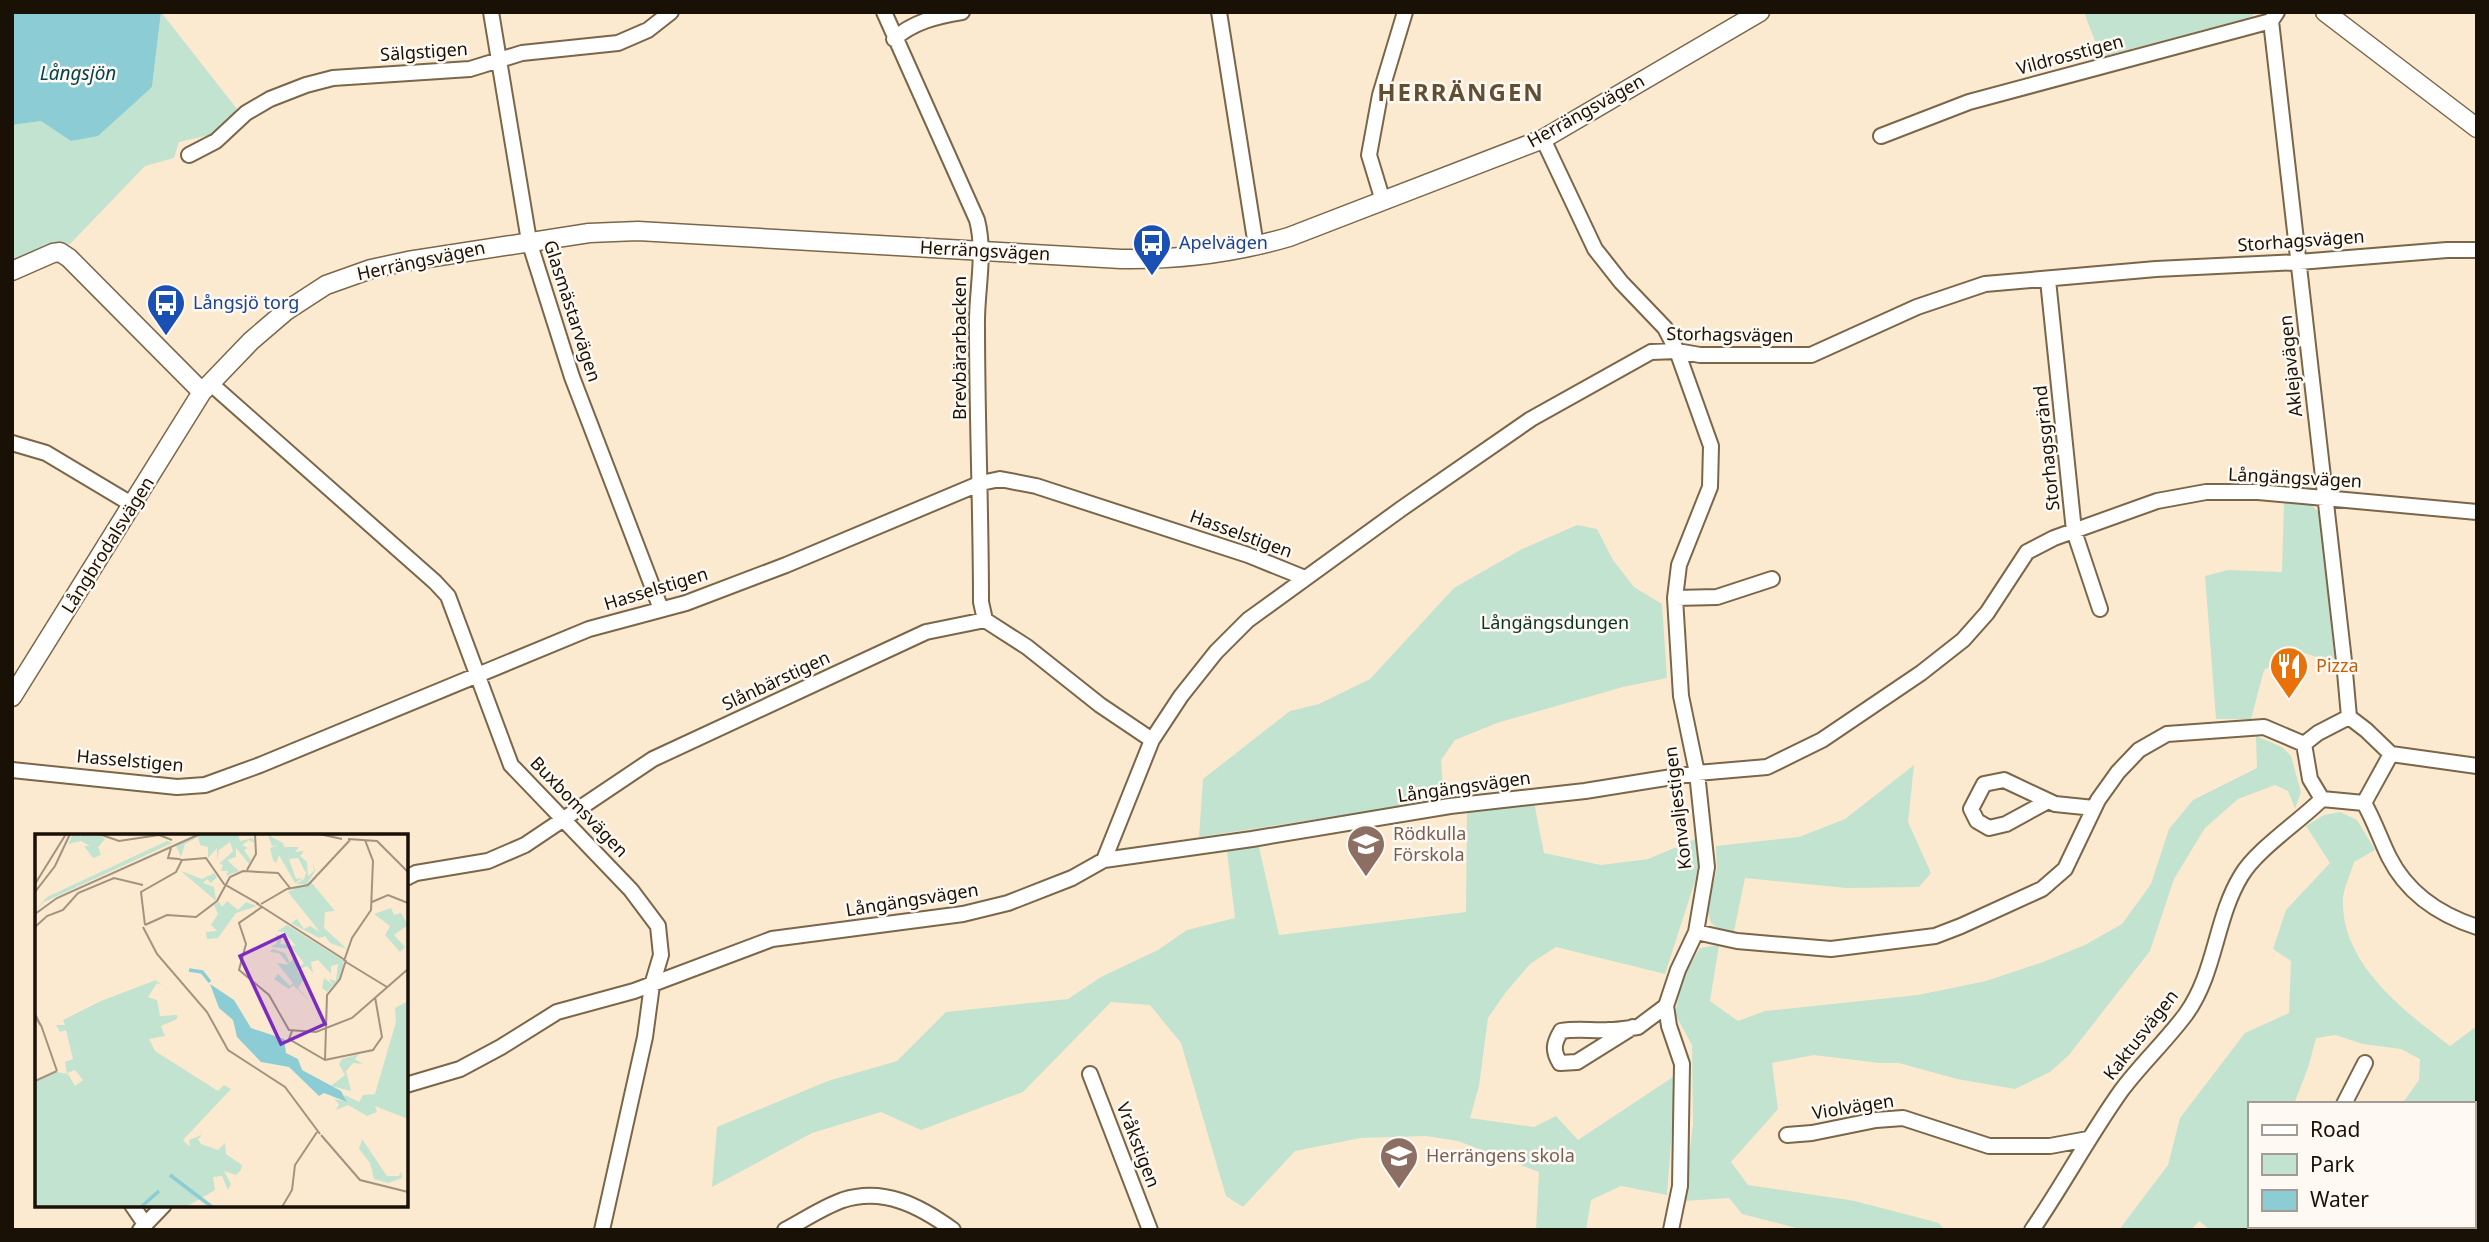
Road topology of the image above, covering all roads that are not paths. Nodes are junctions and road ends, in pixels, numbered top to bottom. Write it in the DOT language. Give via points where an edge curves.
graph roads {
  1 [pos="491,12"];
  2 [pos="671,12"];
  3 [pos="884,12"];
  4 [pos="962,12"];
  5 [pos="1219,12"];
  6 [pos="1405,12"];
  7 [pos="1760,12"];
  8 [pos="2325,12"];
  9 [pos="2274,16"];
  10 [pos="894,39"];
  11 [pos="500,61"];
  12 [pos="2477,128"];
  13 [pos="1881,136"];
  14 [pos="1543,139"];
  15 [pos="189,155"];
  16 [pos="1383,201"];
  17 [pos="529,241"];
  18 [pos="1256,246"];
  19 [pos="980,250"];
  20 [pos="2477,250"];
  21 [pos="2299,262"];
  22 [pos="12,271"];
  23 [pos="2048,280"];
  24 [pos="1677,351"];
  25 [pos="206,388"];
  26 [pos="12,443"];
  27 [pos="981,483"];
  28 [pos="2325,497"];
  29 [pos="133,505"];
  30 [pos="2477,512"];
  31 [pos="2074,531"];
  32 [pos="1306,578"];
  33 [pos="1772,579"];
  34 [pos="1675,598"];
  35 [pos="661,609"];
  36 [pos="2100,609"];
  37 [pos="985,620"];
  38 [pos="476,676"];
  39 [pos="12,697"];
  40 [pos="2348,717"];
  41 [pos="1152,740"];
  42 [pos="2304,744"];
  43 [pos="2391,754"];
  44 [pos="2477,766"];
  45 [pos="12,770"];
  46 [pos="1697,773"];
  47 [pos="2322,799"];
  48 [pos="2048,801"];
  49 [pos="2364,803"];
  50 [pos="2094,808"];
  51 [pos="562,818"];
  52 [pos="1104,860"];
  53 [pos="408,877"];
  54 [pos="2477,927"];
  55 [pos="1696,932"];
  56 [pos="652,985"];
  57 [pos="1666,1006"];
  58 [pos="1633,1027"];
  59 [pos="2365,1063"];
  60 [pos="1090,1074"];
  61 [pos="408,1084"];
  62 [pos="2345,1102"];
  63 [pos="1787,1135"];
  64 [pos="2088,1139"];
  65 [pos="133,1207"];
  66 [pos="162,1207"];
  67 [pos="142,1227"];
  68 [pos="602,1230"];
  69 [pos="785,1230"];
  70 [pos="953,1230"];
  71 [pos="1150,1230"];
  72 [pos="1671,1230"];
  73 [pos="2032,1230"];
  1 -- 11 [label="street, Glasmästarvägen"];
  2 -- 11 [label="street, Sälgstigen" via="648,30 618,43 522,54"];
  3 -- 10 [label="street, Brevbärarbacken"];
  4 -- 10 [label="street" via="908,26"];
  5 -- 18 [label="street"];
  6 -- 16 [label="street" via="1380,95 1369,155"];
  7 -- 14 [label="street, Herrängsvägen"];
  8 -- 12 [label="street"];
  9 -- 13 [label="street, Vildrosstigen" via="1969,102"];
  9 -- 21 [label="street, Aklejavägen"];
  10 -- 19 [label="street, Brevbärarbacken" via="977,220"];
  11 -- 15 [label="street, Sälgstigen" via="470,69 333,78 306,86 246,113 216,141"];
  11 -- 17 [label="street, Glasmästarvägen"];
  14 -- 16 [label="street, Herrängsvägen"];
  14 -- 24 [label="street, Konvaljestigen" via="1595,249 1665,328"];
  16 -- 18 [label="street, Herrängsvägen"];
  17 -- 19 [label="street, Herrängsvägen" via="638,231"];
  17 -- 25 [label="street, Herrängsvägen" via="371,269 326,285 251,341"];
  17 -- 35 [label="street, Glasmästarvägen" via="572,377"];
  18 -- 19 [label="street, Herrängsvägen" via="1155,259"];
  19 -- 27 [label="street, Brevbärarbacken"];
  20 -- 21 [label="street, Storhagsvägen"];
  21 -- 23 [label="street, Storhagsvägen"];
  21 -- 28 [label="street, Aklejavägen"];
  22 -- 25 [label="street" via="60,252"];
  23 -- 24 [label="street, Storhagsvägen" via="1962,290 1811,355"];
  23 -- 31 [label="street, Storhagsgränd"];
  24 -- 32 [label="street, Storhagsvägen" via="1651,352 1531,419"];
  24 -- 34 [label="street, Konvaljestigen" via="1711,446 1710,487 1679,565"];
  25 -- 29 [label="street, Långbrodalsvägen"];
  25 -- 38 [label="street, Buxbomsvägen" via="435,582 455,612"];
  26 -- 29 [label="street" via="46,453"];
  27 -- 32 [label="street, Hasselstigen" via="1000,479 1036,486"];
  27 -- 35 [label="street, Hasselstigen" via="786,565"];
  27 -- 37 [label="street, Brevbärarbacken"];
  28 -- 30 [label="street, Långängsvägen"];
  28 -- 31 [label="street, Långängsvägen" via="2206,492 2157,501"];
  28 -- 40 [label="street, Aklejavägen"];
  29 -- 39 [label="street, Långbrodalsvägen"];
  31 -- 36 [label="street, Storhagsgränd"];
  31 -- 46 [label="street, Långängsvägen" via="2027,552 1987,613 1963,640 1822,740 1767,767"];
  32 -- 41 [label="street, Storhagsvägen" via="1248,620 1216,652"];
  33 -- 34 [label="street" via="1717,597"];
  34 -- 46 [label="street, Konvaljestigen" via="1681,696"];
  35 -- 38 [label="street, Hasselstigen" via="589,629"];
  37 -- 41 [label="street"];
  37 -- 51 [label="street, Slånbärstigen" via="926,632 653,759"];
  38 -- 45 [label="street, Hasselstigen" via="205,785 177,787"];
  38 -- 51 [label="street, Buxbomsvägen" via="511,765"];
  40 -- 42 [label="street"];
  40 -- 43 [label="street"];
  41 -- 52 [label="street, Storhagsvägen"];
  42 -- 47 [label="street" via="2310,779"];
  42 -- 50 [label="street" via="2264,727 2167,734 2139,750"];
  43 -- 44 [label="street"];
  43 -- 49 [label="street"];
  46 -- 52 [label="street, Långängsvägen"];
  46 -- 55 [label="street, Konvaljestigen" via="1707,867"];
  47 -- 49 [label="street"];
  47 -- 64 [label="street, Kaktusvägen" via="2241,874 2198,993"];
  48 -- 48 [label="street" via="2004,780 1984,784 1971,809 1977,821 1989,828"];
  48 -- 50 [label="street"];
  49 -- 54 [label="street" via="2407,885 2451,917"];
  50 -- 55 [label="street" via="2065,869 2042,889 1935,936 1830,949 1737,941"];
  51 -- 53 [label="street, Slånbärstigen" via="525,845 488,862"];
  51 -- 56 [label="street, Buxbomsvägen" via="631,890 658,926 662,955"];
  52 -- 56 [label="street, Långängsvägen" via="1008,903 963,914 772,939"];
  55 -- 57 [label="street, Konvaljestigen"];
  56 -- 61 [label="street, Långängsvägen" via="557,1012 460,1069"];
  56 -- 68 [label="street, Buxbomsvägen" via="645,1037"];
  57 -- 58 [label="street"];
  57 -- 72 [label="street" via="1682,1064 1680,1186"];
  58 -- 58 [label="street" via="1561,1031 1554,1044 1556,1056 1560,1063 1577,1062"];
  59 -- 62 [label="street"];
  60 -- 71 [label="street, Vråkstigen"];
  63 -- 64 [label="street, Violvägen" via="1903,1118 1989,1146 2050,1146"];
  64 -- 73 [label="street, Kaktusvägen"];
  65 -- 67 [label="street"];
  66 -- 67 [label="street"];
  69 -- 70 [label="street" via="842,1200 873,1195 902,1200"];
}
